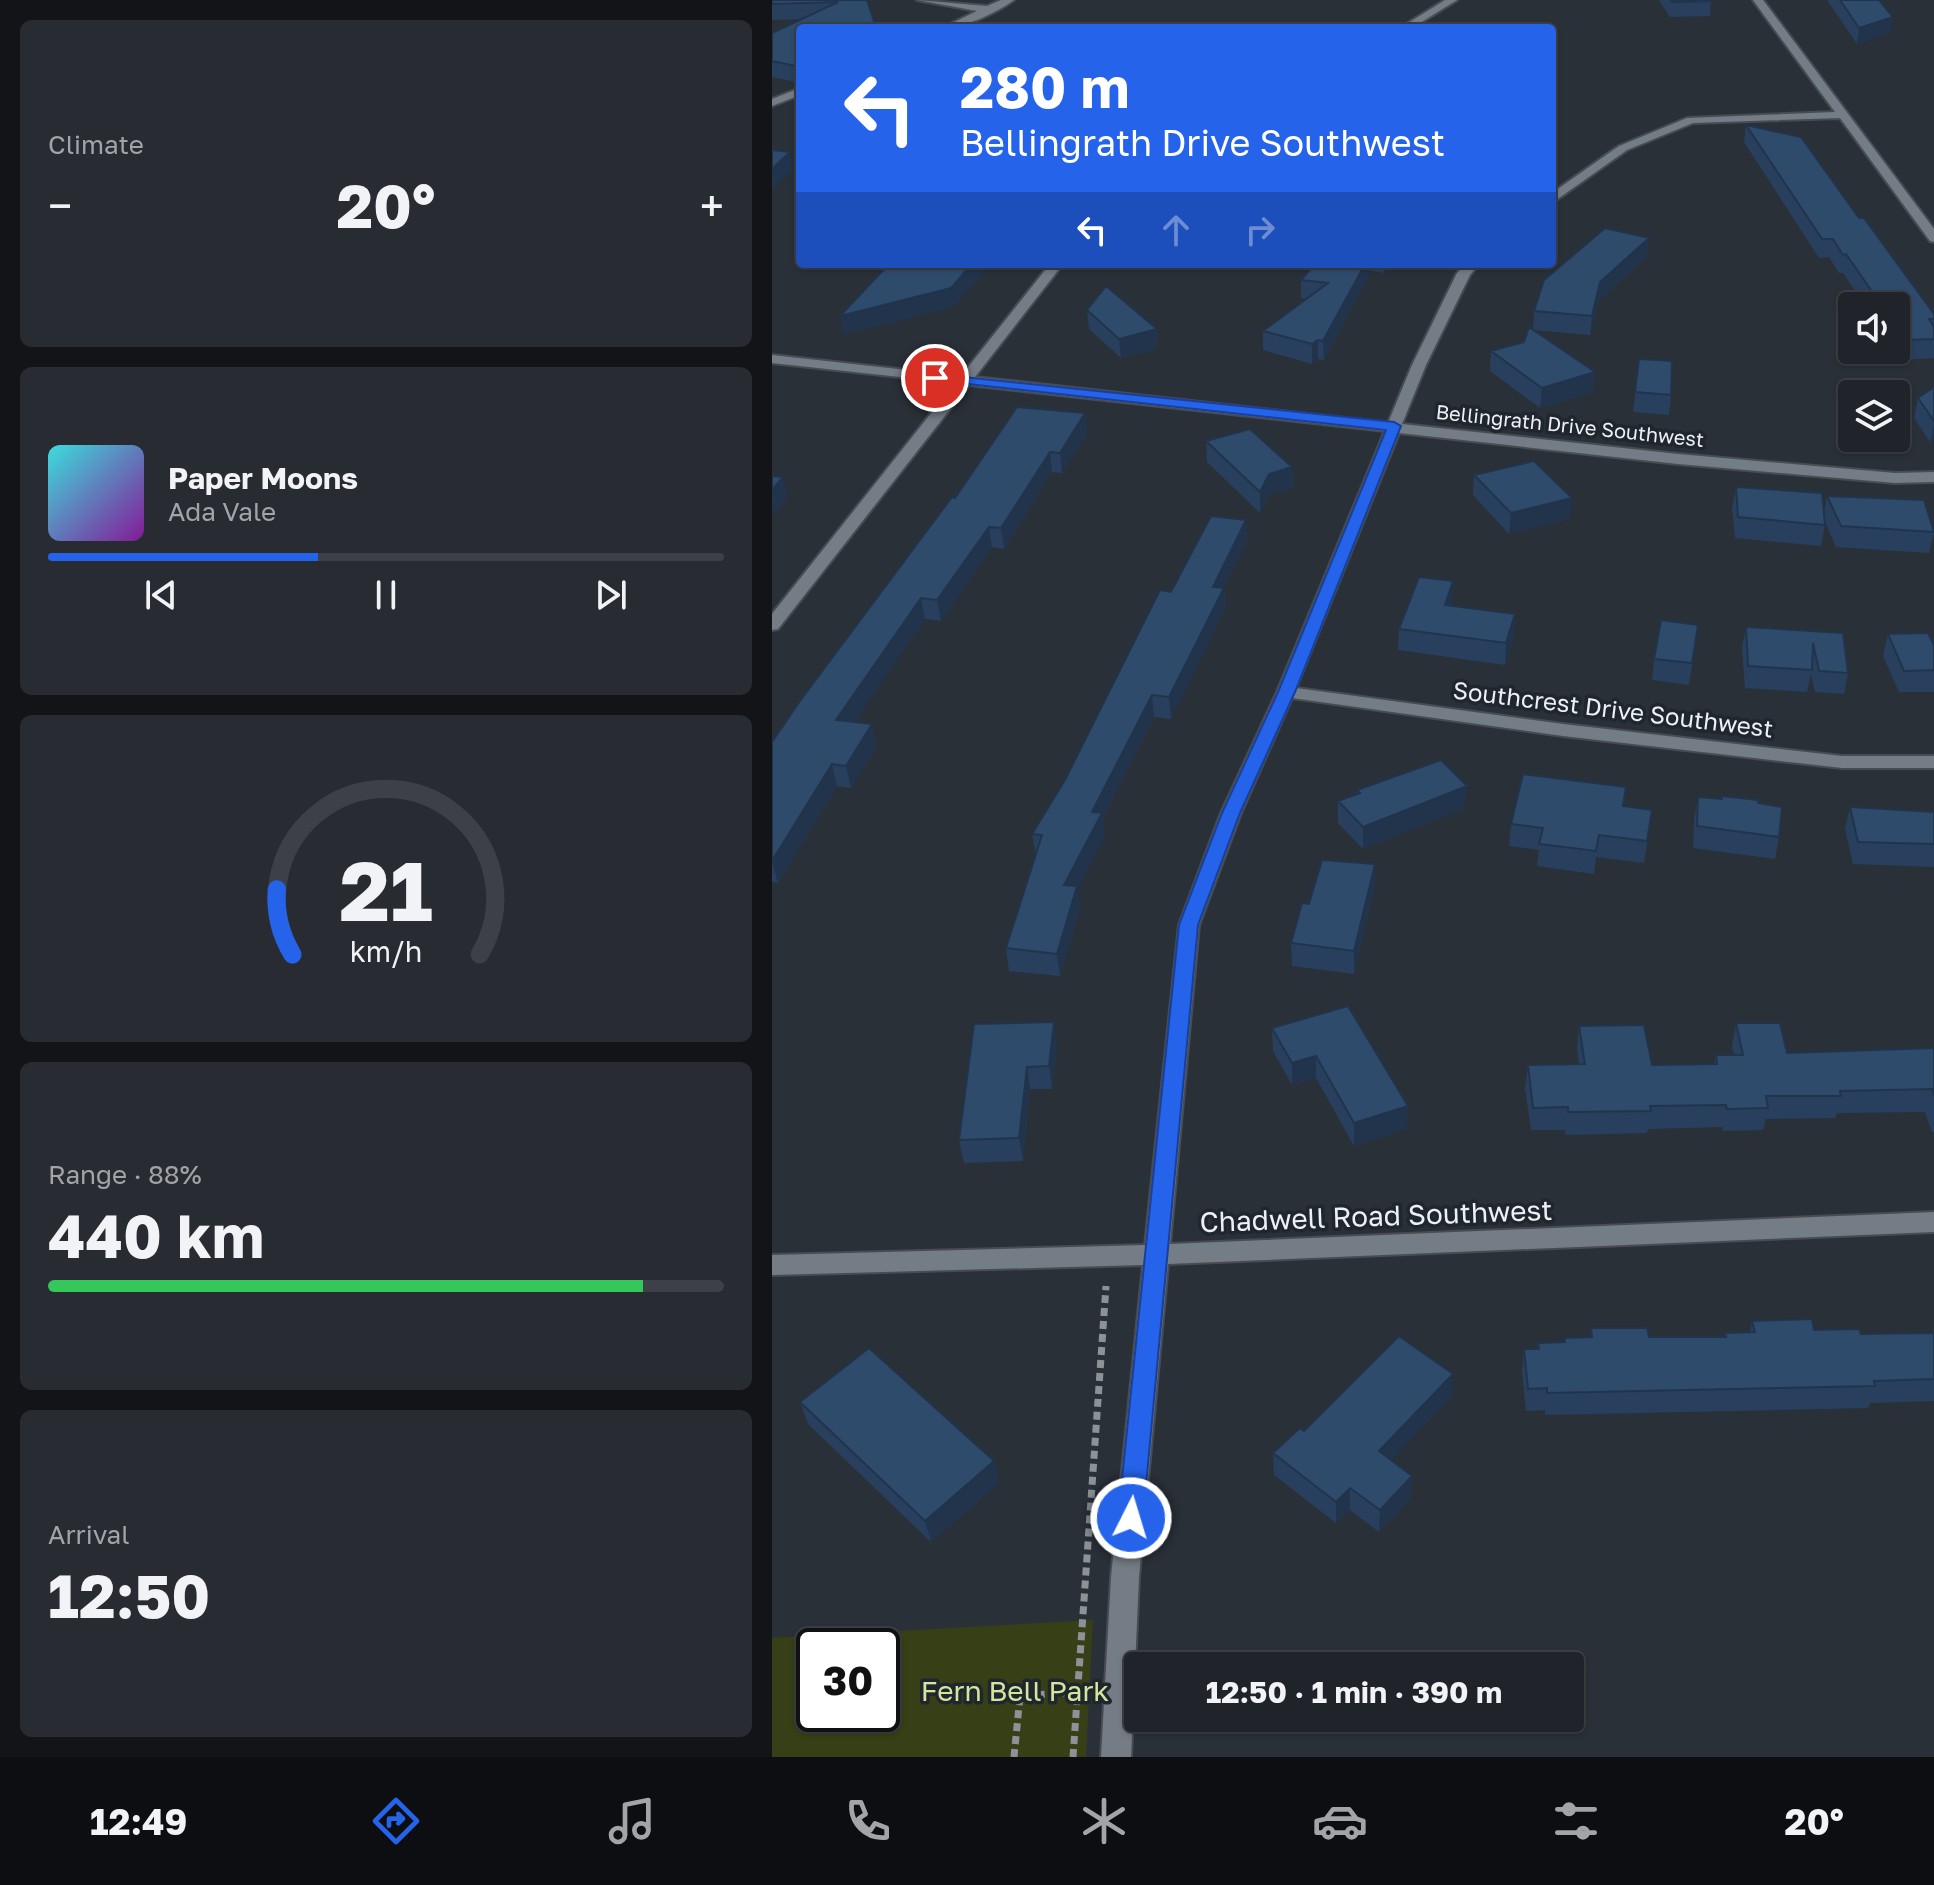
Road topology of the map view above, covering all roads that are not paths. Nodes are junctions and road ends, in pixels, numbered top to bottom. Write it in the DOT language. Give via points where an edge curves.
graph roads {
  1 [pos="922,0"];
  2 [pos="1009,0"];
  3 [pos="1452,0"];
  4 [pos="1758,0"];
  5 [pos="991,10"];
  6 [pos="957,24"];
  7 [pos="1412,24"];
  8 [pos="796,93"];
  9 [pos="772,103"];
  10 [pos="1843,115"];
  11 [pos="1556,196"];
  12 [pos="1934,238"];
  13 [pos="1054,268"];
  14 [pos="1469,268"];
  15 [pos="772,359"];
  16 [pos="963,380"];
  17 [pos="1394,426"];
  18 [pos="1934,477"];
  19 [pos="772,625"];
  20 [pos="1286,692"];
  21 [pos="1934,762"];
  22 [pos="1934,1222"];
  23 [pos="1155,1255"];
  24 [pos="772,1265"];
  25 [pos="1116,1757"];
  1 -- 5 [label="street"];
  2 -- 5 [label="street"];
  3 -- 7 [label="street"];
  4 -- 10 [label="street"];
  5 -- 6 [label="street"];
  8 -- 9 [label="street"];
  10 -- 11 [label="street" via="1691,120 1623,148"];
  10 -- 12 [label="street"];
  13 -- 16 [label="street"];
  14 -- 17 [label="street"];
  15 -- 16 [label="street, Bellingrath Drive Southwest"];
  16 -- 17 [label="street, Bellingrath Drive Southwest"];
  16 -- 19 [label="street"];
  17 -- 18 [label="street, Bellingrath Drive Southwest" via="1678,459"];
  17 -- 20 [label="street"];
  20 -- 21 [label="street, Southcrest Drive Southwest" via="1842,762"];
  20 -- 23 [label="street" via="1231,813 1189,925"];
  22 -- 23 [label="street, Chadwell Road Southwest"];
  23 -- 24 [label="street, Chadwell Road Southwest"];
  23 -- 25 [label="street" via="1125,1577"];
}
